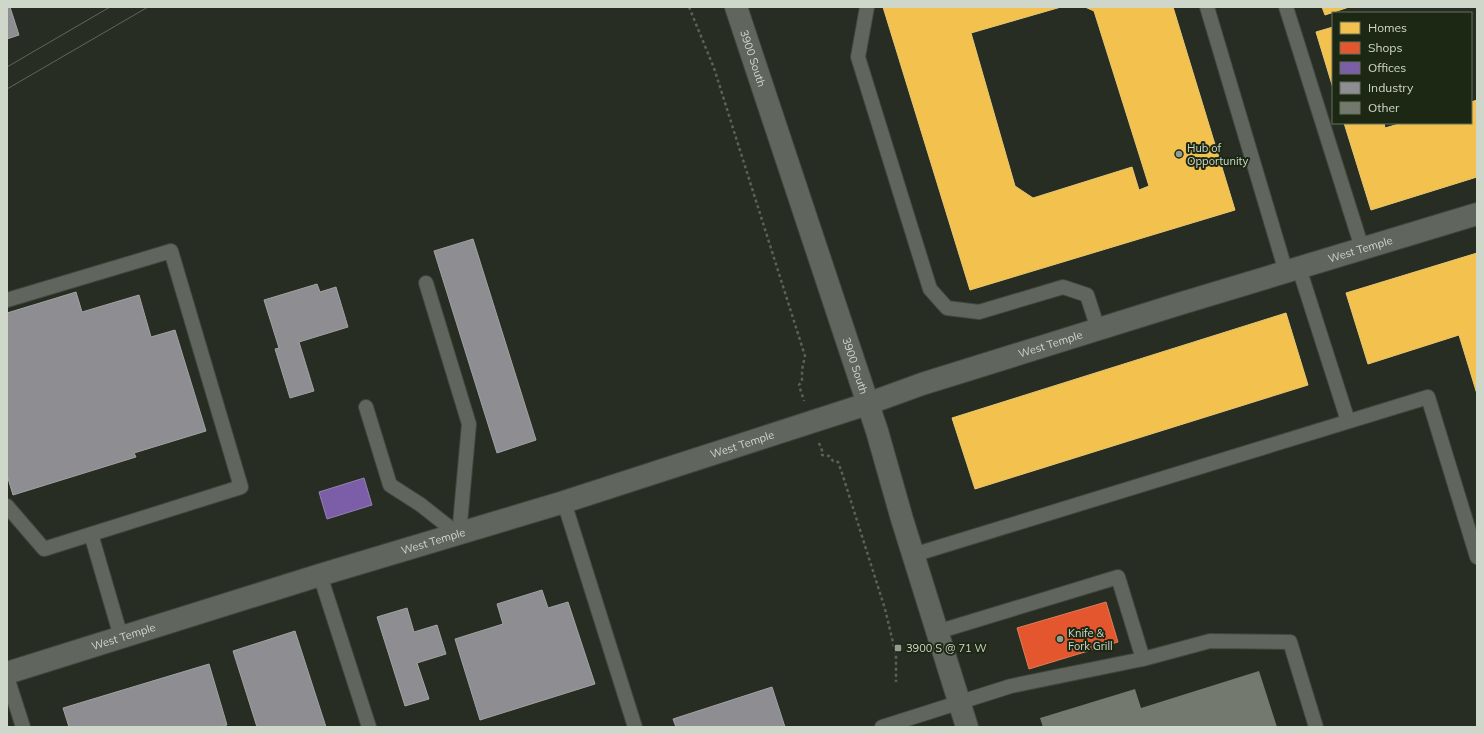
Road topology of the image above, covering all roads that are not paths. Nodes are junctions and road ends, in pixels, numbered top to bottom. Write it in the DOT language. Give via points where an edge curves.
graph roads {
  1 [pos="867,7"];
  2 [pos="1207,7"];
  3 [pos="1286,7"];
  4 [pos="741,8"];
  5 [pos="1477,214"];
  6 [pos="1362,248"];
  7 [pos="1292,270"];
  8 [pos="426,283"];
  9 [pos="7,300"];
  10 [pos="1098,329"];
  11 [pos="867,404"];
  12 [pos="366,407"];
  13 [pos="1348,421"];
  14 [pos="564,502"];
  15 [pos="7,506"];
  16 [pos="91,534"];
  17 [pos="459,535"];
  18 [pos="913,555"];
  19 [pos="1477,557"];
  20 [pos="320,575"];
  21 [pos="937,632"];
  22 [pos="121,637"];
  23 [pos="1143,659"];
  24 [pos="7,673"];
  25 [pos="7,677"];
  26 [pos="959,701"];
  27 [pos="23,727"];
  28 [pos="368,727"];
  29 [pos="635,727"];
  30 [pos="882,727"];
  31 [pos="967,727"];
  32 [pos="1316,727"];
  1 -- 10 [label="lane" via="858,57 930,289 948,308 979,312 1063,287 1087,295"];
  2 -- 7 [label="lane"];
  3 -- 6 [label="lane"];
  4 -- 11 [label="street, 3900 South"];
  5 -- 6 [label="street, West Temple"];
  6 -- 7 [label="street, West Temple"];
  7 -- 10 [label="street, West Temple"];
  7 -- 13 [label="lane"];
  8 -- 17 [label="lane" via="469,424"];
  9 -- 16 [label="lane" via="171,251 242,487"];
  10 -- 11 [label="street, West Temple" via="922,384"];
  11 -- 14 [label="street, West Temple"];
  11 -- 18 [label="street, 3900 South"];
  12 -- 17 [label="lane" via="390,485"];
  13 -- 18 [label="lane"];
  13 -- 19 [label="lane" via="1428,397"];
  14 -- 17 [label="street, West Temple"];
  14 -- 29 [label="lane"];
  15 -- 16 [label="lane" via="44,549"];
  16 -- 22 [label="lane"];
  17 -- 20 [label="street, West Temple"];
  18 -- 21 [label="street, 3900 South"];
  20 -- 22 [label="street, West Temple"];
  20 -- 28 [label="lane"];
  21 -- 23 [label="lane" via="1118,577"];
  21 -- 26 [label="street, 3900 South"];
  22 -- 24 [label="street, West Temple"];
  23 -- 26 [label="lane" via="1011,686"];
  23 -- 32 [label="lane" via="1210,640 1290,642"];
  25 -- 27 [label="lane"];
  26 -- 30 [label="lane"];
  26 -- 31 [label="street, 3900 South"];
}
